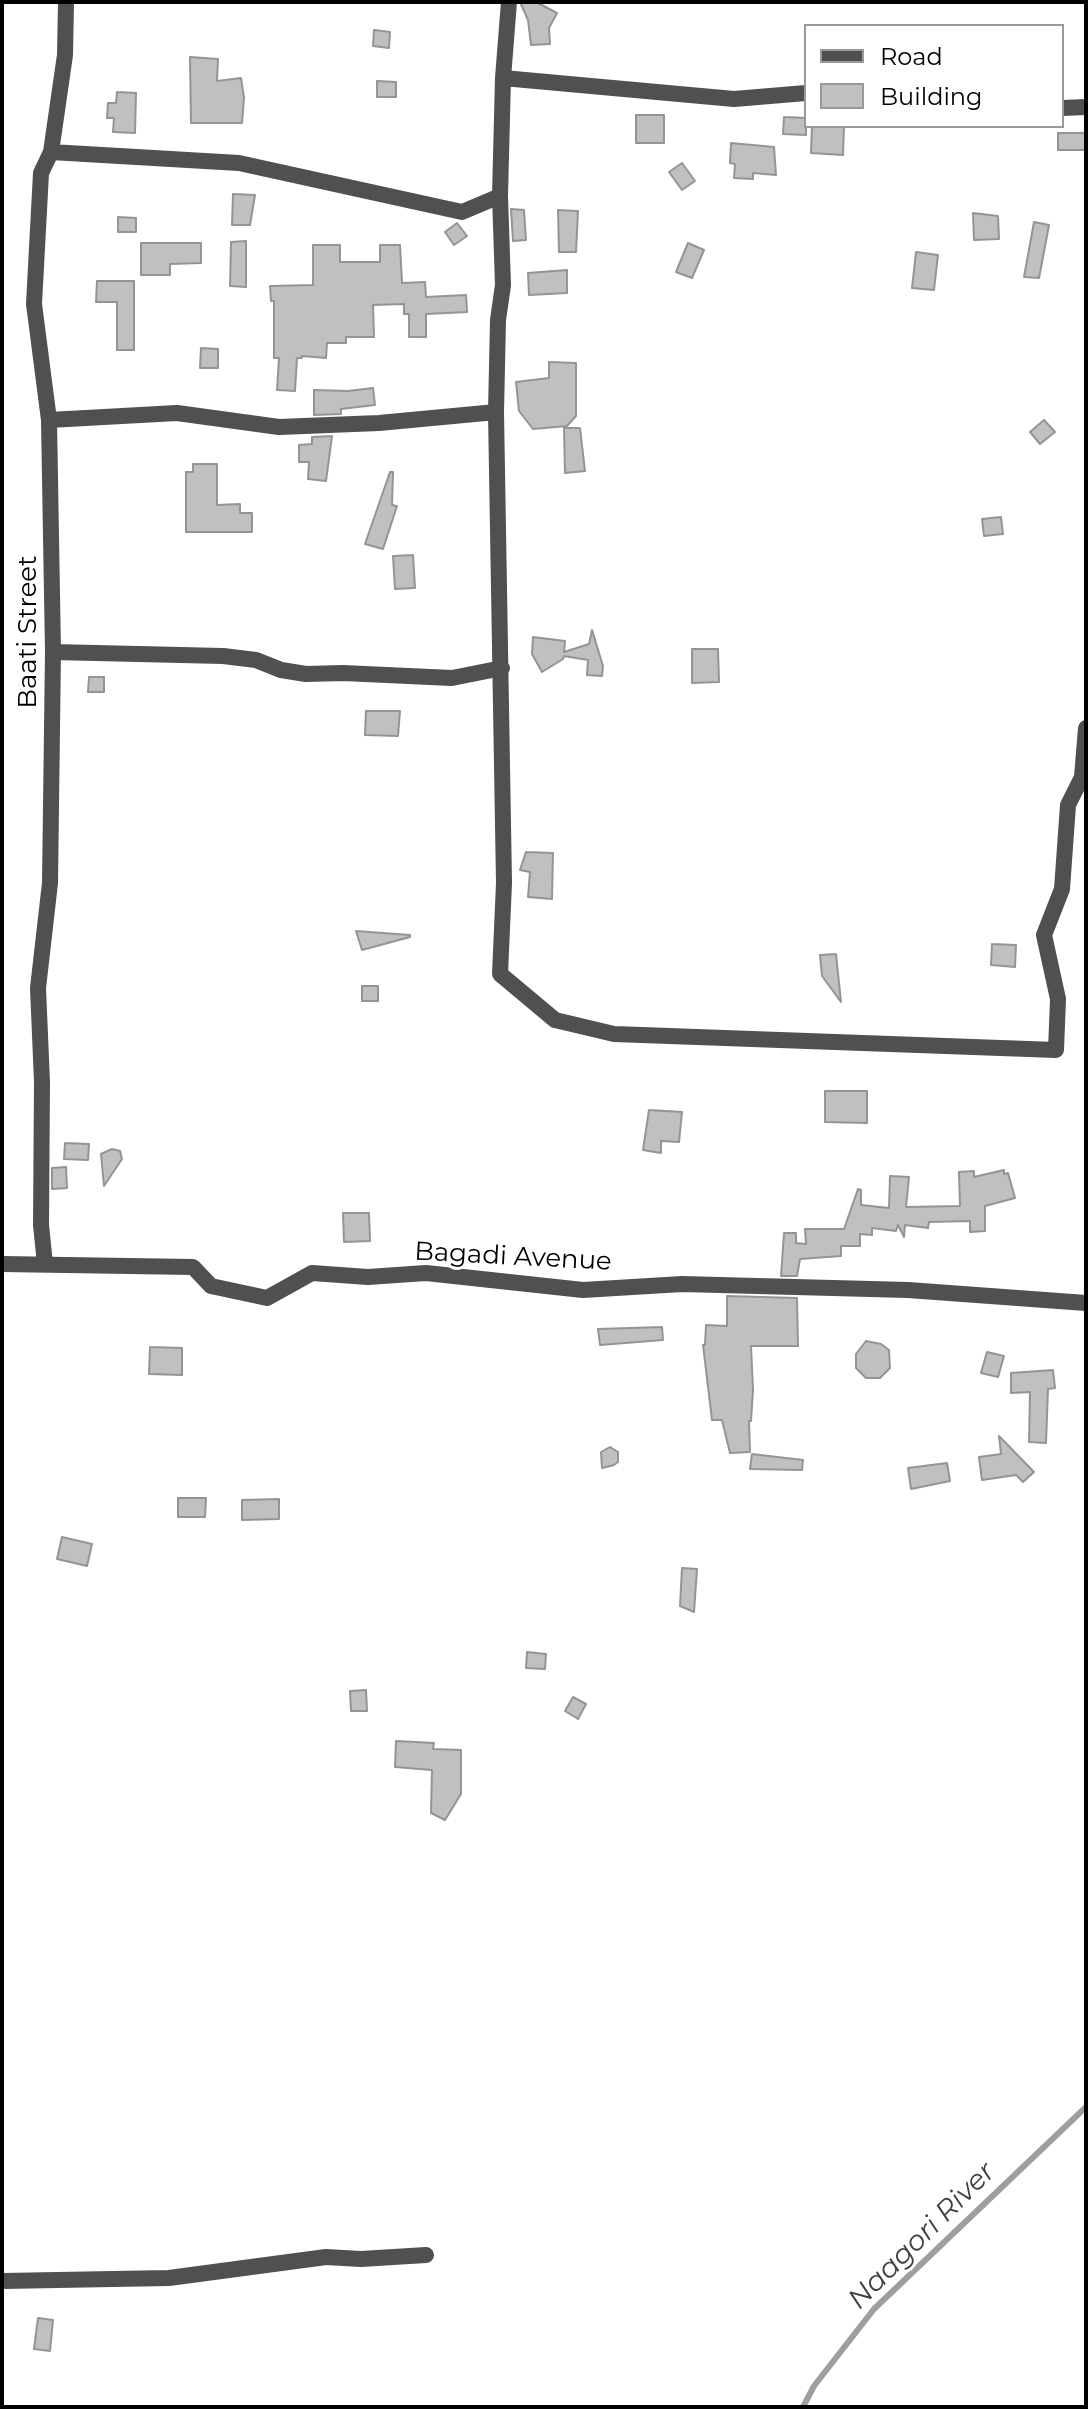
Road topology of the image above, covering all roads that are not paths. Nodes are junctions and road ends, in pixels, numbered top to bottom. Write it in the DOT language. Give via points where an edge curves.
graph roads {
  1 [pos="66,2"];
  2 [pos="509,2"];
  3 [pos="503,78"];
  4 [pos="804,93"];
  5 [pos="1086,107"];
  6 [pos="1064,108"];
  7 [pos="51,152"];
  8 [pos="500,196"];
  9 [pos="496,412"];
  10 [pos="49,420"];
  11 [pos="53,652"];
  12 [pos="502,668"];
  13 [pos="1086,728"];
  14 [pos="2,1264"];
  15 [pos="45,1264"];
  16 [pos="1086,1303"];
  17 [pos="426,2255"];
  18 [pos="2,2281"];
  1 -- 7 [label="street, Baati Street" via="65,55"];
  2 -- 3 [label="street"];
  3 -- 4 [label="street" via="734,99"];
  3 -- 8 [label="street"];
  5 -- 6 [label="street"];
  7 -- 8 [label="street" via="239,163 462,212"];
  7 -- 10 [label="street, Baati Street" via="41,173 34,304"];
  8 -- 9 [label="street" via="503,285"];
  9 -- 10 [label="street" via="279,427 177,413"];
  9 -- 12 [label="street"];
  10 -- 11 [label="street, Baati Street"];
  11 -- 12 [label="street" via="223,656 306,674 452,678"];
  11 -- 15 [label="street, Baati Street" via="50,883 38,988"];
  12 -- 13 [label="street" via="500,974 555,1020 614,1034 1056,1050 1058,999 1044,935 1062,889 1068,805 1082,777"];
  14 -- 15 [label="street, Bagadi Avenue"];
  15 -- 16 [label="street, Bagadi Avenue" via="193,1267 211,1286 267,1298 312,1273 426,1273 583,1290 682,1284 908,1290"];
  17 -- 18 [label="street" via="326,2257 169,2278"];
}
